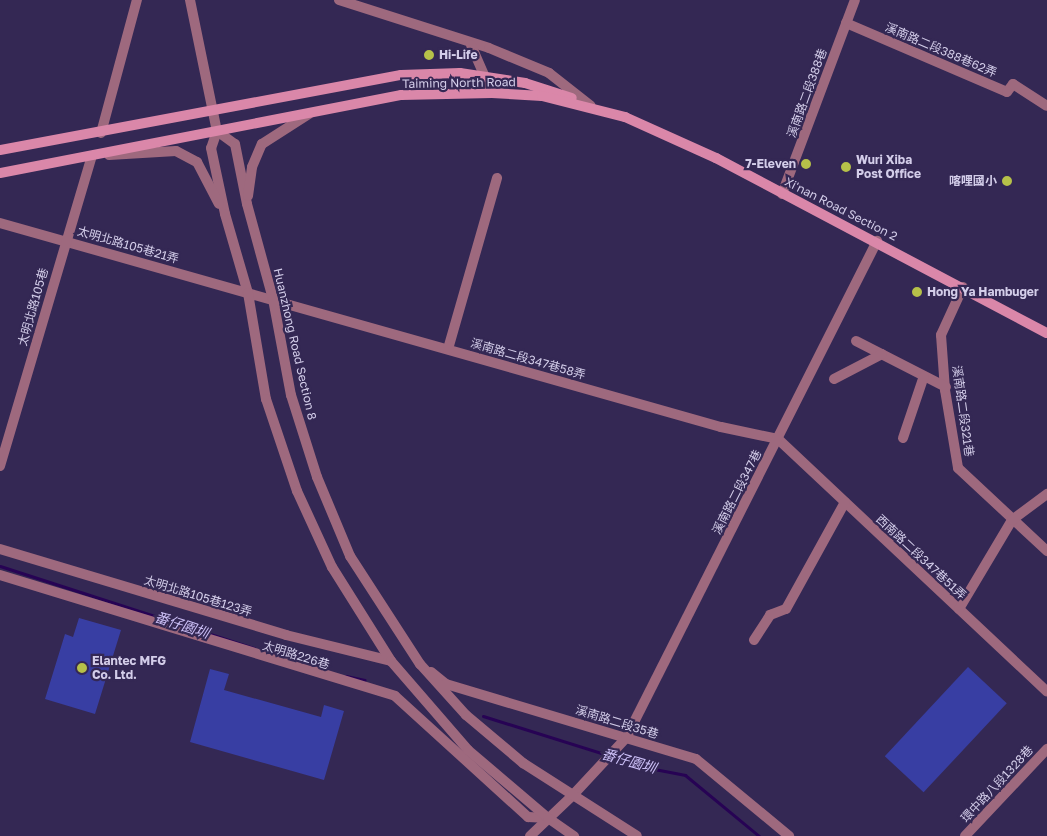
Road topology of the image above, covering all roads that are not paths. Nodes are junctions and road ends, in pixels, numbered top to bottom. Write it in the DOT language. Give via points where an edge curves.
graph roads {
  1 [pos="137,0"];
  2 [pos="190,0"];
  3 [pos="339,0"];
  4 [pos="855,0"];
  5 [pos="355,3"];
  6 [pos="846,23"];
  7 [pos="471,45"];
  8 [pos="486,77"];
  9 [pos="492,93"];
  10 [pos="591,106"];
  11 [pos="1047,106"];
  12 [pos="213,111"];
  13 [pos="313,111"];
  14 [pos="217,131"];
  15 [pos="101,132"];
  16 [pos="0,150"];
  17 [pos="95,156"];
  18 [pos="0,173"];
  19 [pos="497,178"];
  20 [pos="782,194"];
  21 [pos="247,204"];
  22 [pos="225,214"];
  23 [pos="0,223"];
  24 [pos="65,240"];
  25 [pos="877,241"];
  26 [pos="963,287"];
  27 [pos="248,294"];
  28 [pos="273,299"];
  29 [pos="1047,333"];
  30 [pos="856,341"];
  31 [pos="448,349"];
  32 [pos="882,354"];
  33 [pos="924,376"];
  34 [pos="834,379"];
  35 [pos="946,387"];
  36 [pos="903,438"];
  37 [pos="778,439"];
  38 [pos="0,466"];
  39 [pos="1047,494"];
  40 [pos="845,502"];
  41 [pos="1012,520"];
  42 [pos="0,549"];
  43 [pos="1047,551"];
  44 [pos="0,575"];
  45 [pos="959,610"];
  46 [pos="754,640"];
  47 [pos="391,661"];
  48 [pos="420,664"];
  49 [pos="1047,692"];
  50 [pos="626,738"];
  51 [pos="1047,749"];
  52 [pos="573,796"];
  53 [pos="548,818"];
  54 [pos="530,836"];
  55 [pos="574,836"];
  56 [pos="637,836"];
  57 [pos="789,836"];
  58 [pos="965,836"];
  1 -- 15 [label="street"];
  2 -- 12 [label="street"];
  3 -- 5 [label="street"];
  4 -- 6 [label="street, 溪南路二段388巷"];
  5 -- 7 [label="street"];
  6 -- 11 [label="street, 溪南路二段388巷62弄" via="1007,92 1013,84"];
  6 -- 20 [label="street, 溪南路二段388巷"];
  7 -- 8 [label="street"];
  7 -- 10 [label="street" via="489,48 549,72"];
  8 -- 9 [label="street"];
  8 -- 10 [label="main road, Taiming North Road" via="553,90"];
  8 -- 12 [label="main road, Taiming North Road" via="460,73 401,75 246,102"];
  9 -- 10 [label="main road, Taiming North Road" via="542,96"];
  9 -- 13 [label="main road, Taiming North Road" via="401,95"];
  10 -- 20 [label="main road, Xi'nan Road Section 2" via="668,136"];
  12 -- 14 [label="street"];
  12 -- 15 [label="main road, Taiming North Road"];
  13 -- 14 [label="main road, Taiming North Road"];
  13 -- 21 [label="street, Huanzhong Road Section 8" via="262,144 252,168"];
  14 -- 17 [label="main road, Taiming North Road"];
  14 -- 21 [label="street, Huanzhong Road Section 8" via="235,144"];
  14 -- 22 [label="street" via="211,148"];
  15 -- 16 [label="main road, Taiming North Road"];
  17 -- 18 [label="main road, Taiming North Road"];
  17 -- 22 [label="street" via="176,151 196,162"];
  17 -- 24 [label="street, 太明北路105巷"];
  19 -- 31 [label="street"];
  20 -- 25 [label="main road, Xi'nan Road Section 2"];
  21 -- 28 [label="street, Huanzhong Road Section 8"];
  22 -- 27 [label="street"];
  23 -- 24 [label="street, 太明北路105巷21弄"];
  24 -- 27 [label="street, 太明北路105巷21弄"];
  24 -- 38 [label="street, 太明北路105巷"];
  25 -- 26 [label="main road, Xi'nan Road Section 2"];
  25 -- 37 [label="street, 溪南路二段347巷"];
  26 -- 29 [label="main road, Xi'nan Road Section 2"];
  26 -- 35 [label="street, 溪南路二段321巷" via="941,335"];
  27 -- 28 [label="street, 太明北路105巷21弄"];
  27 -- 47 [label="street" via="266,399 297,491 332,566"];
  28 -- 31 [label="street, 溪南路二段347巷58弄"];
  28 -- 48 [label="street, Huanzhong Road Section 8" via="291,394 324,496 350,556"];
  30 -- 32 [label="street"];
  31 -- 37 [label="street, 溪南路二段347巷58弄" via="721,427"];
  32 -- 33 [label="street"];
  32 -- 34 [label="street"];
  33 -- 35 [label="street"];
  33 -- 36 [label="street"];
  35 -- 41 [label="street, 溪南路二段321巷" via="958,468"];
  37 -- 40 [label="street, 西南路二段347巷51弄"];
  37 -- 50 [label="street, 溪南路二段347巷"];
  39 -- 41 [label="street"];
  40 -- 45 [label="street, 西南路二段347巷51弄"];
  40 -- 46 [label="street" via="786,609 770,615"];
  41 -- 43 [label="street, 溪南路二段321巷"];
  41 -- 45 [label="street"];
  42 -- 47 [label="street, 太明北路105巷123弄" via="286,635"];
  44 -- 53 [label="street, 太明路226巷" via="394,696 528,817"];
  45 -- 49 [label="street, 西南路二段347巷51弄"];
  47 -- 53 [label="street" via="468,750"];
  48 -- 50 [label="street, 溪南路二段35巷" via="446,684"];
  48 -- 52 [label="street, Huanzhong Road Section 8" via="473,721 523,763"];
  50 -- 52 [label="street, 溪南路二段347巷"];
  50 -- 57 [label="street, 溪南路二段35巷" via="696,759"];
  51 -- 58 [label="street, 環中路八段1328巷"];
  52 -- 53 [label="street, 溪南路二段347巷"];
  52 -- 56 [label="street, Huanzhong Road Section 8"];
  53 -- 54 [label="street, 溪南路二段347巷"];
  53 -- 55 [label="street"];
}
